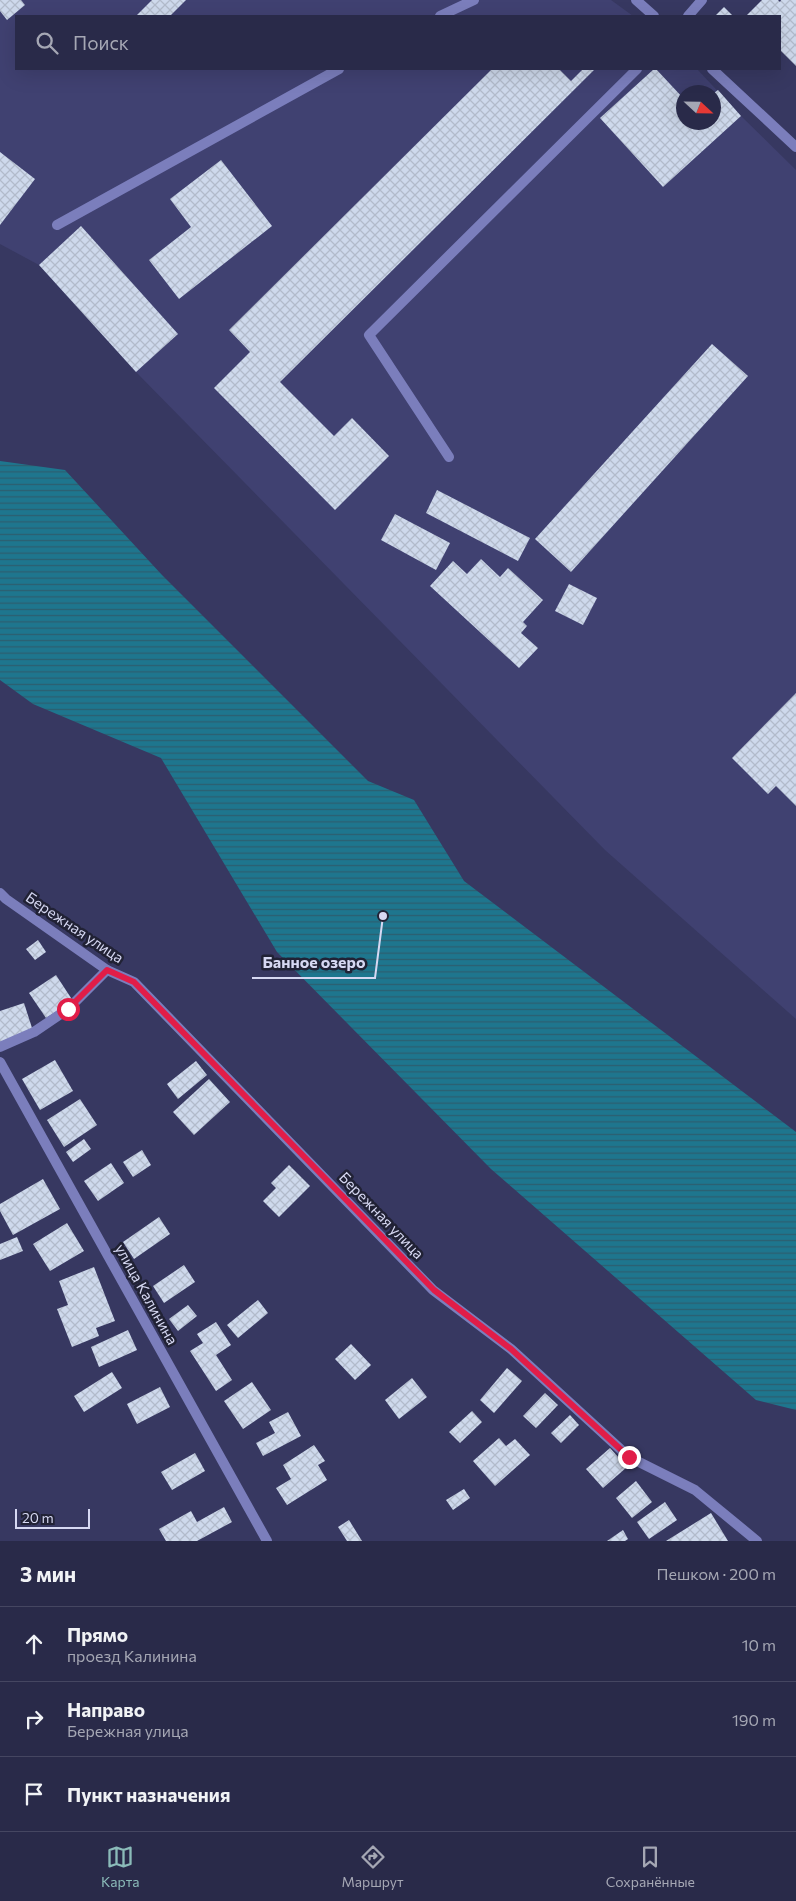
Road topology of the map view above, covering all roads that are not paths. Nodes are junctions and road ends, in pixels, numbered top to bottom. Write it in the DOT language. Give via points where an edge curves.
graph roads {
  1 [pos="474,0"];
  2 [pos="636,0"];
  3 [pos="702,0"];
  4 [pos="442,15"];
  5 [pos="653,15"];
  6 [pos="689,15"];
  7 [pos="337,70"];
  8 [pos="636,70"];
  9 [pos="713,70"];
  10 [pos="796,147"];
  11 [pos="57,225"];
  12 [pos="449,457"];
  13 [pos="0,893"];
  14 [pos="107,970"];
  15 [pos="0,1047"];
  16 [pos="0,1062"];
  17 [pos="267,1541"];
  18 [pos="758,1541"];
  1 -- 4 [label="street"];
  2 -- 5 [label="street"];
  3 -- 6 [label="street"];
  7 -- 11 [label="street"];
  8 -- 12 [label="street" via="369,335"];
  9 -- 10 [label="street"];
  13 -- 14 [label="street, Бережная улица"];
  14 -- 15 [label="street" via="68,1009 34,1032"];
  14 -- 18 [label="street, Бережная улица" via="134,982 434,1290 511,1349 629,1457 695,1490"];
  16 -- 17 [label="street, улица Калинина"];
}
